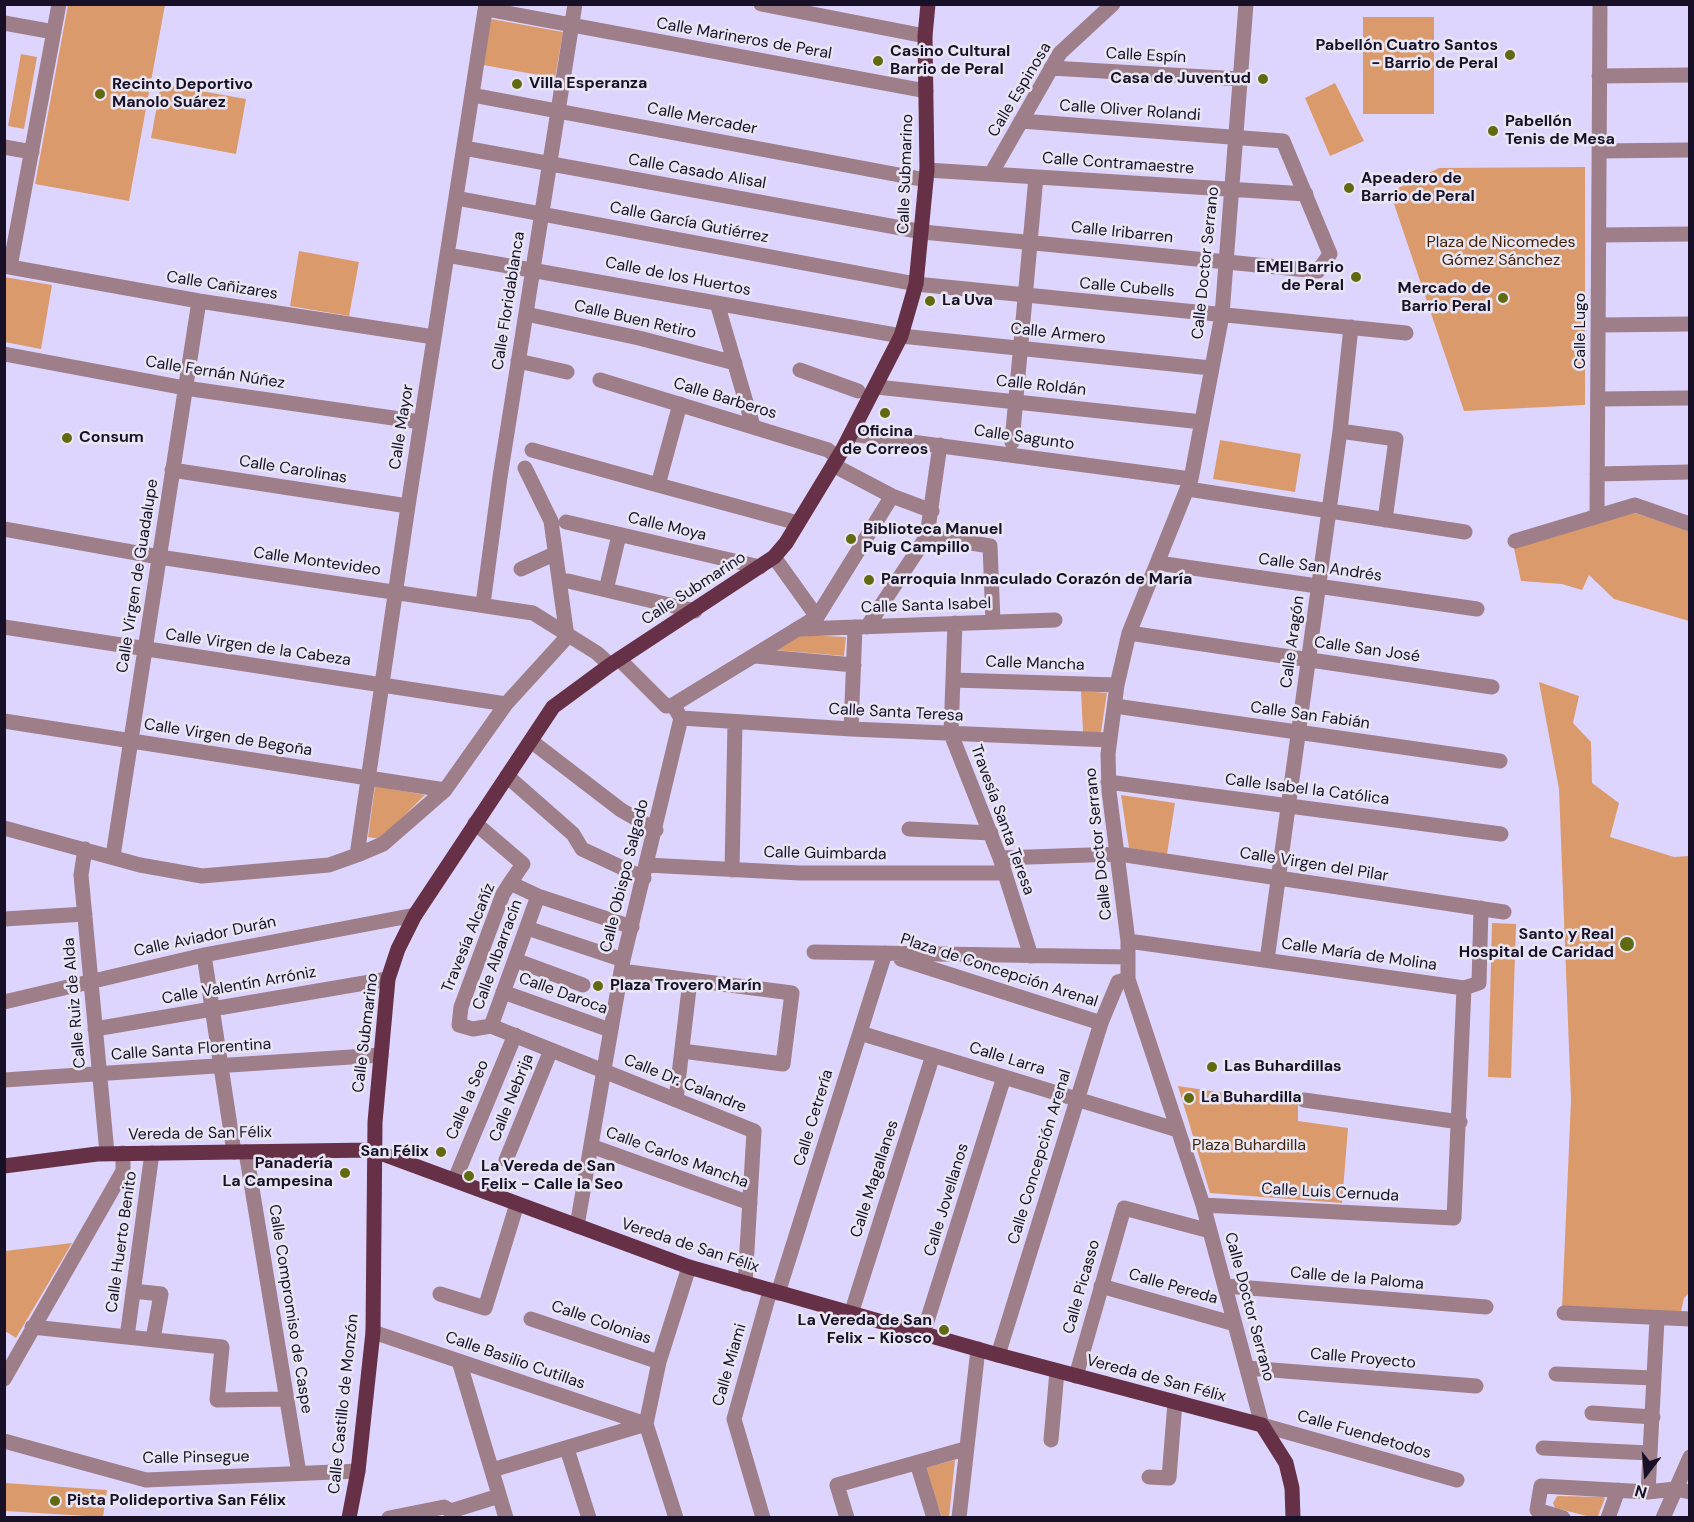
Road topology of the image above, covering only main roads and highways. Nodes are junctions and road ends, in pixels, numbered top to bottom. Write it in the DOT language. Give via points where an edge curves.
graph roads {
  1 [pos="928,4"];
  2 [pos="372,1150"];
  3 [pos="5,1167"];
  4 [pos="349,1518"];
  5 [pos="1293,1518"];
  1 -- 2 [label="main road, Calle Submarino" via="923,231 916,284 902,336 836,461 774,557 556,704 415,915 388,979"];
  2 -- 3 [label="main road, Vereda de San Félix" via="107,1153"];
  2 -- 4 [label="main road, Calle Castillo de Monzón" via="373,1332"];
  2 -- 5 [label="main road, Vereda de San Félix" via="689,1267 1262,1425 1286,1463"];
}
